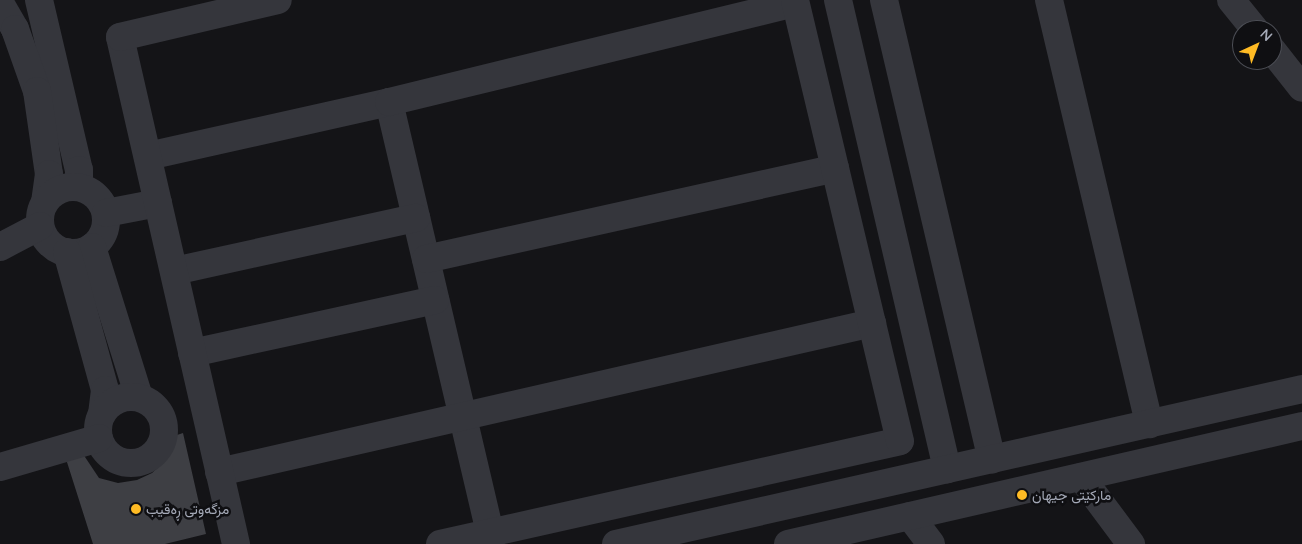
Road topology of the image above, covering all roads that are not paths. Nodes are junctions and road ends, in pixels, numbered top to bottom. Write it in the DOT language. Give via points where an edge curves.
graph roads {
  1 [pos="41,0"];
  2 [pos="278,0"];
  3 [pos="838,0"];
  4 [pos="884,0"];
  5 [pos="1049,0"];
  6 [pos="1231,0"];
  7 [pos="795,2"];
  8 [pos="1,6"];
  9 [pos="1248,20"];
  10 [pos="1282,63"];
  11 [pos="1302,88"];
  12 [pos="389,102"];
  13 [pos="148,156"];
  14 [pos="835,168"];
  15 [pos="79,187"];
  16 [pos="158,203"];
  17 [pos="106,213"];
  18 [pos="42,214"];
  19 [pos="416,218"];
  20 [pos="2,238"];
  21 [pos="79,250"];
  22 [pos="426,259"];
  23 [pos="174,271"];
  24 [pos="435,300"];
  25 [pos="872,323"];
  26 [pos="192,353"];
  27 [pos="1302,389"];
  28 [pos="139,397"];
  29 [pos="206,411"];
  30 [pos="463,418"];
  31 [pos="164,422"];
  32 [pos="1149,424"];
  33 [pos="100,425"];
  34 [pos="1302,426"];
  35 [pos="992,459"];
  36 [pos="0,467"];
  37 [pos="946,470"];
  38 [pos="220,472"];
  39 [pos="1081,477"];
  40 [pos="910,516"];
  41 [pos="490,533"];
  42 [pos="233,542"];
  43 [pos="799,543"];
  44 [pos="440,544"];
  45 [pos="616,544"];
  46 [pos="930,544"];
  47 [pos="1131,544"];
  1 -- 8 [label="street"];
  1 -- 15 [label="street" via="79,170"];
  2 -- 13 [label="street" via="120,37"];
  3 -- 37 [label="street"];
  4 -- 35 [label="street"];
  5 -- 32 [label="street"];
  6 -- 9 [label="street"];
  7 -- 12 [label="street"];
  7 -- 14 [label="street"];
  8 -- 18 [label="street" via="15,29 38,91 49,174"];
  10 -- 11 [label="street"];
  12 -- 13 [label="street"];
  12 -- 19 [label="street"];
  13 -- 16 [label="street"];
  14 -- 22 [label="street"];
  14 -- 25 [label="street"];
  15 -- 17 [label="street" via="100,201"];
  15 -- 18 [label="street" via="60,189"];
  16 -- 17 [label="street"];
  16 -- 23 [label="street"];
  17 -- 21 [label="street" via="106,226"];
  18 -- 20 [label="street"];
  18 -- 21 [label="street" via="54,247"];
  19 -- 22 [label="street"];
  19 -- 23 [label="street"];
  21 -- 28 [label="street"];
  21 -- 33 [label="street" via="105,390"];
  22 -- 24 [label="street"];
  23 -- 26 [label="street"];
  24 -- 26 [label="street"];
  24 -- 30 [label="street"];
  25 -- 30 [label="street"];
  25 -- 41 [label="street" via="900,441"];
  26 -- 29 [label="street"];
  27 -- 32 [label="street"];
  28 -- 31 [label="street" via="158,410"];
  28 -- 33 [label="street" via="123,398"];
  29 -- 31 [label="street"];
  29 -- 38 [label="street"];
  30 -- 38 [label="street"];
  30 -- 41 [label="street"];
  31 -- 33 [label="street" via="160,448 140,462 126,463 114,459 104,450"];
  32 -- 35 [label="street"];
  33 -- 36 [label="street"];
  34 -- 39 [label="street"];
  35 -- 37 [label="street"];
  37 -- 45 [label="street"];
  38 -- 42 [label="street"];
  39 -- 40 [label="street"];
  39 -- 47 [label="street"];
  40 -- 43 [label="street"];
  40 -- 46 [label="street"];
  41 -- 44 [label="street"];
}
